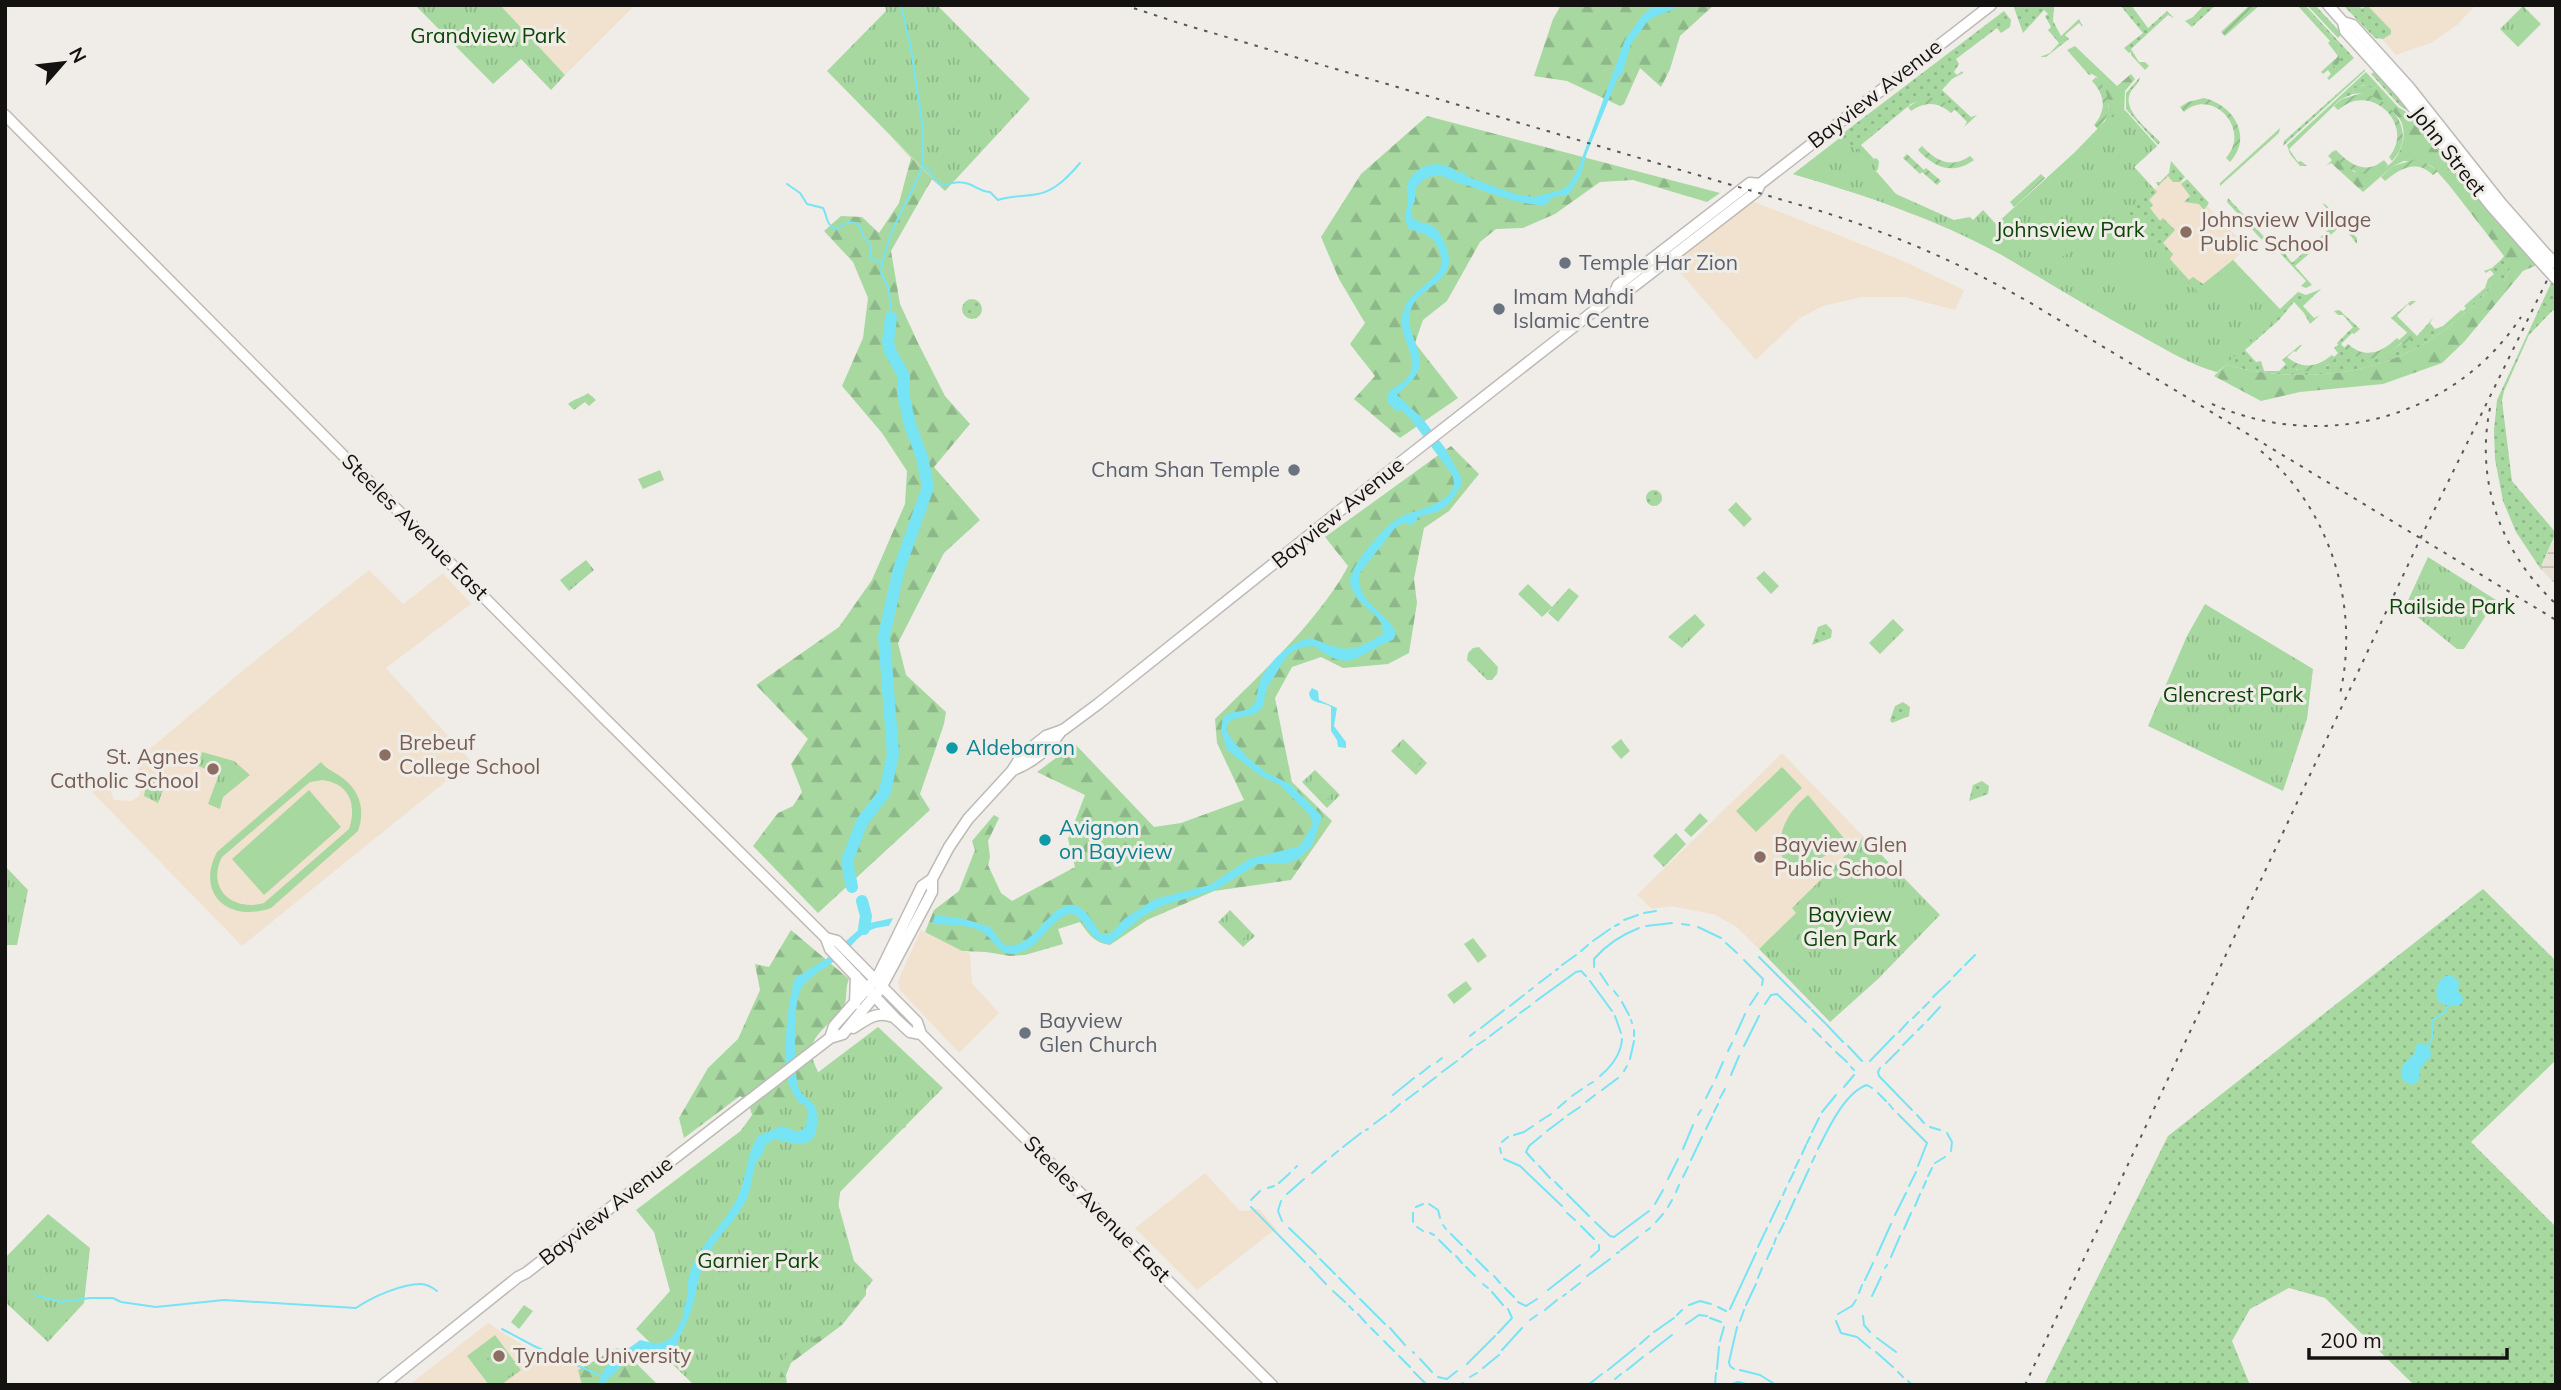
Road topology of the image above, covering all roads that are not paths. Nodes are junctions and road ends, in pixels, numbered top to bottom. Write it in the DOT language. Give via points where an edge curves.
graph roads {
  1 [pos="1990,5"];
  2 [pos="2328,5"];
  3 [pos="5,116"];
  4 [pos="2541,256"];
  5 [pos="2556,264"];
  6 [pos="2556,279"];
  7 [pos="932,878"];
  8 [pos="891,949"];
  9 [pos="857,969"];
  10 [pos="892,971"];
  11 [pos="875,988"];
  12 [pos="855,1004"];
  13 [pos="901,1008"];
  14 [pos="895,1018"];
  15 [pos="843,1034"];
  16 [pos="921,1034"];
  17 [pos="830,1038"];
  18 [pos="383,1385"];
  19 [pos="1272,1385"];
  1 -- 7 [label="main road, Bayview Avenue" via="1760,184 1750,183 1618,285 1613,296 1063,730 1038,742 968,819"];
  2 -- 4 [label="main road, John Street" via="2343,22 2353,25 2409,87"];
  3 -- 9 [label="main road, Steeles Avenue East"];
  4 -- 5 [label="main road, John Street, bridge"];
  4 -- 6 [label="main road, John Street, bridge"];
  7 -- 8 [label="main road, Bayview Avenue" via="922,886"];
  7 -- 10 [label="main road, Bayview Avenue" via="932,892"];
  8 -- 9 [label="main road" via="877,962"];
  8 -- 11 [label="main road, Bayview Avenue"];
  9 -- 11 [label="main road, Steeles Avenue East"];
  9 -- 12 [label="main road"];
  10 -- 11 [label="main road, Bayview Avenue"];
  10 -- 13 [label="main road"];
  11 -- 12 [label="main road, Bayview Avenue"];
  11 -- 13 [label="main road, Steeles Avenue East"];
  11 -- 14 [label="main road, Steeles Avenue East"];
  11 -- 15 [label="main road, Bayview Avenue"];
  12 -- 17 [label="main road, Bayview Avenue"];
  13 -- 16 [label="main road, Steeles Avenue East" via="917,1023"];
  14 -- 15 [label="main road" via="876,1015"];
  14 -- 16 [label="main road, Steeles Avenue East" via="910,1032"];
  15 -- 17 [label="main road, Bayview Avenue"];
  16 -- 19 [label="main road, Steeles Avenue East"];
  17 -- 18 [label="main road, Bayview Avenue"];
}
